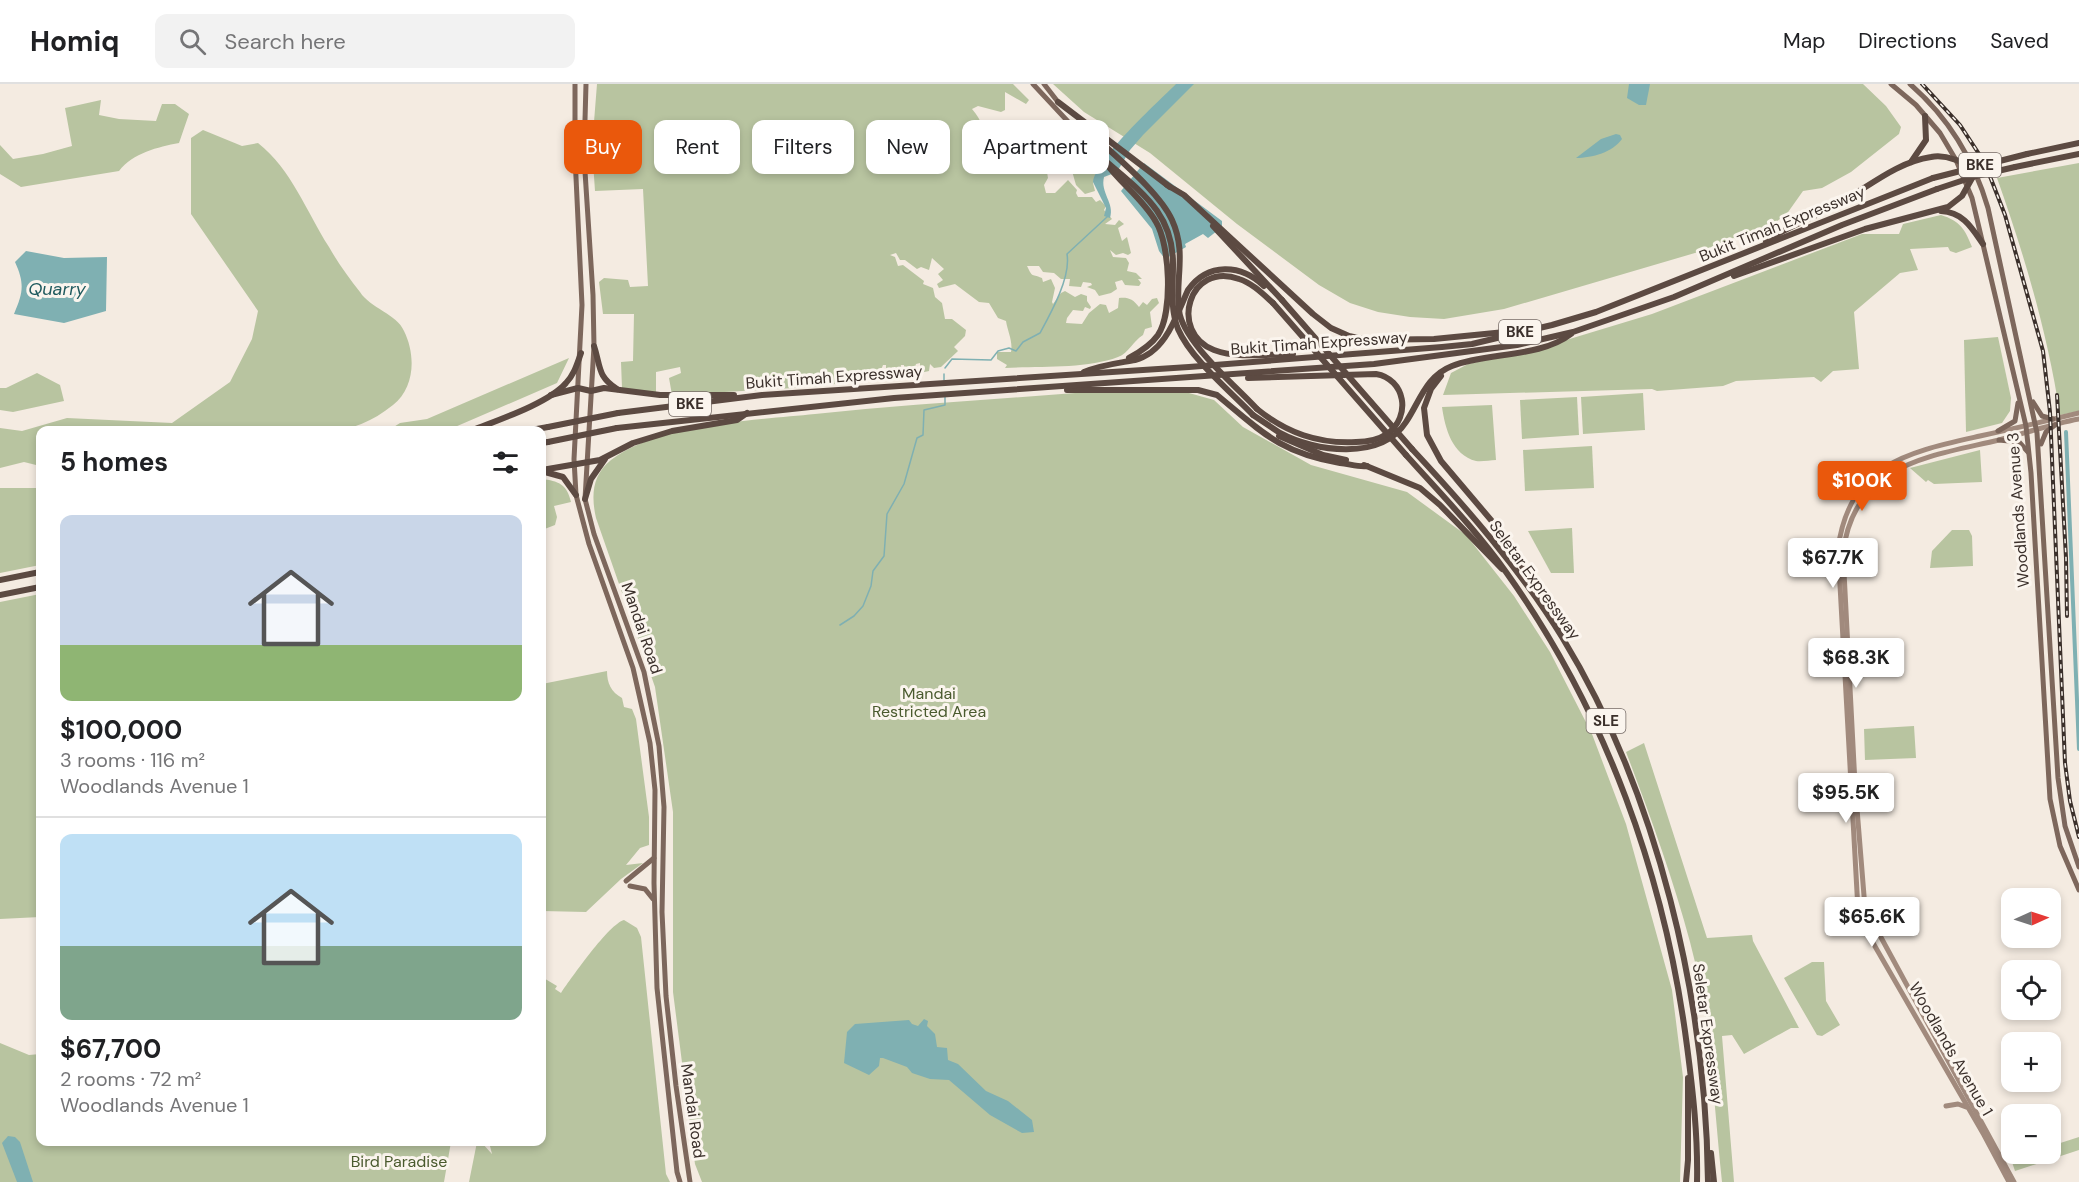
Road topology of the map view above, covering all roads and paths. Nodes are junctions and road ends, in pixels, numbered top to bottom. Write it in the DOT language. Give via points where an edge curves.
graph roads {
  1 [pos="586,84"];
  2 [pos="1033,84"];
  3 [pos="1044,84"];
  4 [pos="1890,84"];
  5 [pos="1910,84"];
  6 [pos="575,85"];
  7 [pos="1058,102"];
  8 [pos="1925,116"];
  9 [pos="1067,120"];
  10 [pos="1080,120"];
  11 [pos="1109,142"];
  12 [pos="2079,143"];
  13 [pos="1109,148"];
  14 [pos="2079,154"];
  15 [pos="1956,160"];
  16 [pos="1911,162"];
  17 [pos="1109,163"];
  18 [pos="1109,165"];
  19 [pos="1975,172"];
  20 [pos="1968,186"];
  21 [pos="1937,211"];
  22 [pos="1983,244"];
  23 [pos="1761,246"];
  24 [pos="1243,252"];
  25 [pos="592,287"];
  26 [pos="1674,297"];
  27 [pos="1280,298"];
  28 [pos="582,305"];
  29 [pos="1524,331"];
  30 [pos="1573,332"];
  31 [pos="594,346"];
  32 [pos="580,353"];
  33 [pos="1328,356"];
  34 [pos="1123,362"];
  35 [pos="1466,362"];
  36 [pos="1080,374"];
  37 [pos="1206,377"];
  38 [pos="2016,386"];
  39 [pos="578,388"];
  40 [pos="1061,388"];
  41 [pos="2028,389"];
  42 [pos="618,390"];
  43 [pos="591,391"];
  44 [pos="551,395"];
  45 [pos="762,395"];
  46 [pos="1255,412"];
  47 [pos="747,413"];
  48 [pos="2079,413"];
  49 [pos="2079,419"];
  50 [pos="2054,422"];
  51 [pos="482,426"];
  52 [pos="546,426"];
  53 [pos="2026,426"];
  54 [pos="2036,427"];
  55 [pos="1998,431"];
  56 [pos="2027,433"];
  57 [pos="1999,440"];
  58 [pos="546,443"];
  59 [pos="2040,451"];
  60 [pos="2029,456"];
  61 [pos="608,457"];
  62 [pos="587,462"];
  63 [pos="574,465"];
  64 [pos="1367,466"];
  65 [pos="546,470"];
  66 [pos="546,472"];
  67 [pos="576,495"];
  68 [pos="585,500"];
  69 [pos="36,573"];
  70 [pos="1507,573"];
  71 [pos="0,580"];
  72 [pos="36,588"];
  73 [pos="0,595"];
  74 [pos="1562,637"];
  75 [pos="2071,847"];
  76 [pos="2078,852"];
  77 [pos="654,858"];
  78 [pos="2079,867"];
  79 [pos="2079,890"];
  80 [pos="654,900"];
  81 [pos="666,996"];
  82 [pos="658,998"];
  83 [pos="1688,1053"];
  84 [pos="1946,1106"];
  85 [pos="1970,1110"];
  86 [pos="1707,1144"];
  87 [pos="680,1182"];
  88 [pos="690,1182"];
  89 [pos="1686,1182"];
  90 [pos="1697,1182"];
  91 [pos="1708,1182"];
  92 [pos="1714,1182"];
  93 [pos="2008,1182"];
  94 [pos="2014,1182"];
  1 -- 25 [label="main road, Mandai Road" via="584,156"];
  2 -- 9 [label="main road"];
  3 -- 7 [label="main road"];
  4 -- 8 [label="main road, Woodlands Avenue 3"];
  5 -- 19 [label="main road, Woodlands Avenue 3" via="1954,133"];
  6 -- 28 [label="main road, Mandai Road"];
  7 -- 10 [label="highway"];
  8 -- 15 [label="main road, Woodlands Avenue 3"];
  8 -- 16 [label="highway" via="1926,140"];
  11 -- 24 [label="highway" via="1167,185"];
  12 -- 23 [label="highway, Bukit Timah Expressway / BKE, bridge" via="1933,178"];
  13 -- 46 [label="highway, bridge" via="1169,213 1180,249 1178,309 1183,326"];
  14 -- 26 [label="highway, Bukit Timah Expressway / BKE, bridge" via="2015,166 1937,189"];
  15 -- 16 [label="highway" via="1936,156"];
  15 -- 19 [label="highway"];
  15 -- 20 [label="main road, Woodlands Avenue 3"];
  16 -- 23 [label="highway"];
  17 -- 46 [label="highway, bridge" via="1163,217 1172,243 1173,311 1180,332 1192,351"];
  18 -- 34 [label="highway, bridge" via="1150,213 1167,252 1161,330 1149,346"];
  19 -- 20 [label="highway"];
  19 -- 41 [label="main road, Woodlands Avenue 3" via="1988,208"];
  20 -- 21 [label="highway" via="1954,203"];
  20 -- 22 [label="main road, Woodlands Avenue 3"];
  21 -- 22 [label="highway" via="1965,219"];
  21 -- 26 [label="highway" via="1865,229"];
  22 -- 38 [label="main road, Woodlands Avenue 3"];
  23 -- 29 [label="highway, Bukit Timah Expressway / BKE" via="1596,312"];
  24 -- 27 [label="highway"];
  24 -- 29 [label="highway" via="1313,314 1349,336 1407,340"];
  25 -- 28 [label="main road" via="586,290"];
  25 -- 31 [label="main road, Mandai Road"];
  26 -- 30 [label="highway, Bukit Timah Expressway / BKE"];
  27 -- 34 [label="highway" via="1243,272 1220,268 1209,272 1188,290 1157,348 1144,357"];
  27 -- 74 [label="highway, Seletar Expressway / SLE, bridge" via="1488,535"];
  28 -- 32 [label="main road, Mandai Road"];
  29 -- 33 [label="highway, Bukit Timah Expressway / BKE" via="1472,344"];
  30 -- 35 [label="highway" via="1539,347"];
  30 -- 37 [label="highway, Bukit Timah Expressway / BKE" via="1444,356"];
  31 -- 42 [label="highway" via="600,373"];
  31 -- 43 [label="main road, Mandai Road"];
  32 -- 39 [label="main road, Mandai Road"];
  32 -- 44 [label="highway" via="568,381"];
  33 -- 36 [label="highway, Bukit Timah Expressway / BKE"];
  33 -- 70 [label="highway, bridge" via="1226,353 1204,345 1190,325 1189,302 1193,292 1200,285 1228,276 1246,282 1273,303 1406,455 1452,505"];
  34 -- 36 [label="highway"];
  35 -- 46 [label="highway" via="1437,375 1423,390 1406,422 1382,443 1321,447 1281,433"];
  35 -- 74 [label="highway" via="1441,377 1431,389 1424,422 1427,435 1437,454 1502,533 1552,613"];
  36 -- 45 [label="highway, Bukit Timah Expressway / BKE"];
  37 -- 40 [label="highway, Bukit Timah Expressway / BKE"];
  37 -- 46 [label="highway" via="1376,374 1395,384 1403,405 1401,416 1387,434 1376,440 1343,443 1302,436"];
  38 -- 53 [label="main road, Woodlands Avenue 3"];
  38 -- 55 [label="main road" via="2016,418"];
  39 -- 43 [label="highway"];
  39 -- 44 [label="highway"];
  39 -- 63 [label="main road, Mandai Road"];
  40 -- 47 [label="highway, Bukit Timah Expressway / BKE" via="894,398"];
  40 -- 64 [label="highway" via="1210,392 1287,448 1325,460"];
  41 -- 50 [label="main road" via="2042,416"];
  41 -- 54 [label="main road, Woodlands Avenue 3"];
  42 -- 43 [label="highway"];
  42 -- 45 [label="highway" via="660,396"];
  43 -- 62 [label="main road, Mandai Road"];
  44 -- 51 [label="highway"];
  45 -- 52 [label="highway, Bukit Timah Expressway / BKE, bridge"];
  46 -- 64 [label="highway" via="1281,438 1323,455"];
  47 -- 58 [label="highway, Bukit Timah Expressway / BKE, bridge" via="617,428"];
  47 -- 61 [label="highway" via="736,420 654,435"];
  48 -- 50 [label="main road, Woodlands Avenue 1"];
  49 -- 50 [label="main road, Woodlands Avenue 1"];
  50 -- 54 [label="main road, Woodlands Avenue 1"];
  50 -- 59 [label="main road" via="2043,437"];
  53 -- 54 [label="main road, Woodlands Avenue 1"];
  53 -- 55 [label="main road, Woodlands Avenue 1"];
  53 -- 56 [label="main road, Woodlands Avenue 3"];
  54 -- 56 [label="main road, Woodlands Avenue 1"];
  54 -- 59 [label="main road, Woodlands Avenue 3"];
  55 -- 85 [label="main road, Woodlands Avenue 1" via="1918,450 1886,466 1855,499 1840,534 1837,553 1858,910 1869,936"];
  56 -- 57 [label="main road, Woodlands Avenue 1"];
  56 -- 60 [label="main road, Woodlands Avenue 3"];
  57 -- 60 [label="main road" via="2020,442"];
  57 -- 94 [label="main road, Woodlands Avenue 1" via="1922,458 1885,476 1862,500 1851,519 1843,563 1865,908"];
  59 -- 75 [label="main road, Woodlands Avenue 3" via="2058,778"];
  60 -- 79 [label="main road, Woodlands Avenue 3" via="2050,799 2060,846"];
  61 -- 62 [label="highway"];
  61 -- 68 [label="highway" via="591,478"];
  62 -- 63 [label="highway"];
  62 -- 68 [label="main road, Mandai Road"];
  63 -- 65 [label="highway"];
  63 -- 67 [label="main road, Mandai Road"];
  64 -- 70 [label="highway" via="1420,488"];
  66 -- 67 [label="highway" via="563,477"];
  67 -- 77 [label="main road, Mandai Road" via="645,712 655,790"];
  68 -- 81 [label="main road, Mandai Road" via="644,672 659,746 664,807 662,912"];
  69 -- 71 [label="highway"];
  70 -- 83 [label="highway, Seletar Expressway / SLE" via="1567,670 1623,788 1672,950"];
  72 -- 73 [label="highway"];
  74 -- 86 [label="highway, Seletar Expressway / SLE" via="1632,781 1668,892 1683,951 1698,1042"];
  75 -- 76 [label="main road"];
  75 -- 78 [label="main road, Woodlands Avenue 3"];
  77 -- 80 [label="main road, Mandai Road"];
  77 -- 80 [label="main road" via="628,884 645,889"];
  80 -- 82 [label="main road, Mandai Road"];
  81 -- 82 [label="main road"];
  81 -- 88 [label="main road, Mandai Road"];
  82 -- 87 [label="main road, Mandai Road"];
  83 -- 89 [label="highway"];
  83 -- 90 [label="highway, Seletar Expressway / SLE" via="1695,1106"];
  84 -- 85 [label="main road" via="1958,1104"];
  85 -- 93 [label="main road, Woodlands Avenue 1"];
  86 -- 91 [label="highway, Seletar Expressway / SLE"];
  86 -- 92 [label="highway"];
}
